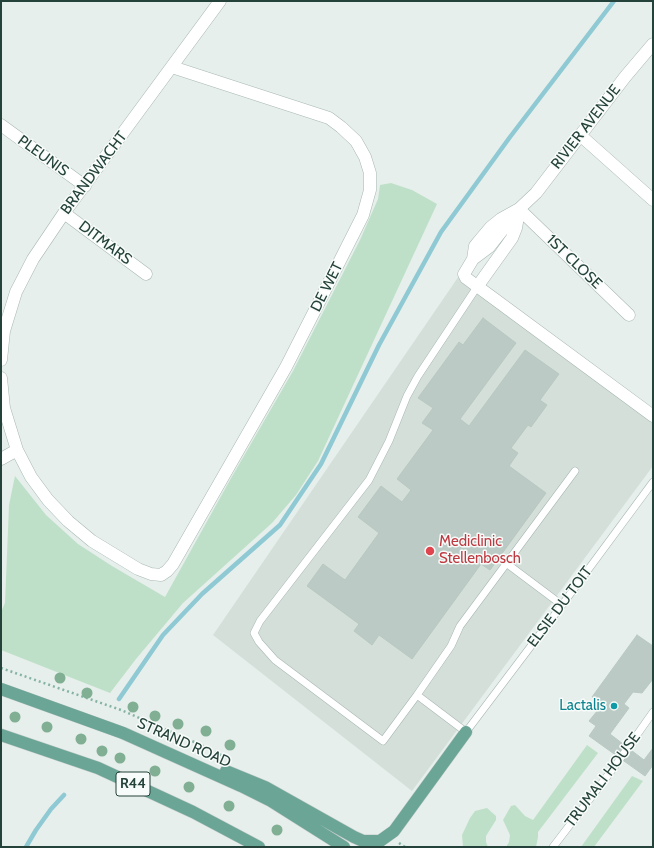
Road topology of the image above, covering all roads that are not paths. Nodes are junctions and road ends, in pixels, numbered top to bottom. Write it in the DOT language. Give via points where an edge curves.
graph roads {
  1 [pos="220,1"];
  2 [pos="653,44"];
  3 [pos="644,54"];
  4 [pos="653,63"];
  5 [pos="172,67"];
  6 [pos="1,125"];
  7 [pos="580,135"];
  8 [pos="85,186"];
  9 [pos="653,200"];
  10 [pos="519,210"];
  11 [pos="64,213"];
  12 [pos="146,274"];
  13 [pos="477,287"];
  14 [pos="628,315"];
  15 [pos="1,360"];
  16 [pos="1,378"];
  17 [pos="653,416"];
  18 [pos="17,450"];
  19 [pos="1,459"];
  20 [pos="575,471"];
  21 [pos="653,482"];
  22 [pos="506,563"];
  23 [pos="562,605"];
  24 [pos="1,689"];
  25 [pos="417,695"];
  26 [pos="653,712"];
  27 [pos="466,732"];
  28 [pos="1,735"];
  29 [pos="175,756"];
  30 [pos="259,847"];
  31 [pos="344,847"];
  32 [pos="553,847"];
  1 -- 5 [label="street, BRANDWACHT"];
  2 -- 3 [label="street, RIVIER AVENUE"];
  3 -- 4 [label="street"];
  3 -- 7 [label="street, RIVIER AVENUE"];
  5 -- 8 [label="street, BRANDWACHT"];
  5 -- 18 [label="street, DE WET" via="328,118 341,126 356,141 370,173 370,190 363,216 286,367 167,571 161,575 138,569 92,541 48,500 31,477"];
  6 -- 8 [label="street, PLEUNIS"];
  7 -- 9 [label="street"];
  7 -- 10 [label="street, RIVIER AVENUE"];
  8 -- 11 [label="street, BRANDWACHT"];
  10 -- 13 [label="street" via="512,238"];
  10 -- 13 [label="street, RIVIER AVENUE" via="491,227 475,246 473,259 464,274"];
  10 -- 14 [label="street, 1ST CLOSE"];
  11 -- 12 [label="street, DITMARS"];
  11 -- 15 [label="street, BRANDWACHT" via="33,259 16,292 4,331"];
  13 -- 17 [label="street"];
  13 -- 25 [label="lane" via="418,376 369,480 254,633 276,660 383,741"];
  16 -- 18 [label="street" via="4,408"];
  18 -- 19 [label="street"];
  20 -- 22 [label="lane"];
  21 -- 23 [label="lane, ELSIE DU TOIT"];
  22 -- 23 [label="lane"];
  22 -- 25 [label="lane" via="460,626 451,646"];
  23 -- 27 [label="lane, ELSIE DU TOIT"];
  24 -- 29 [label="main road, STRAND ROAD" via="123,733"];
  25 -- 27 [label="lane"];
  26 -- 32 [label="lane, TRUMALI HOUSE"];
  27 -- 29 [label="main road" via="394,831 380,841 371,842 354,838 265,787 223,770"];
  28 -- 30 [label="main road, R44" via="98,768"];
  29 -- 31 [label="main road, STRAND ROAD" via="271,801"];
}
